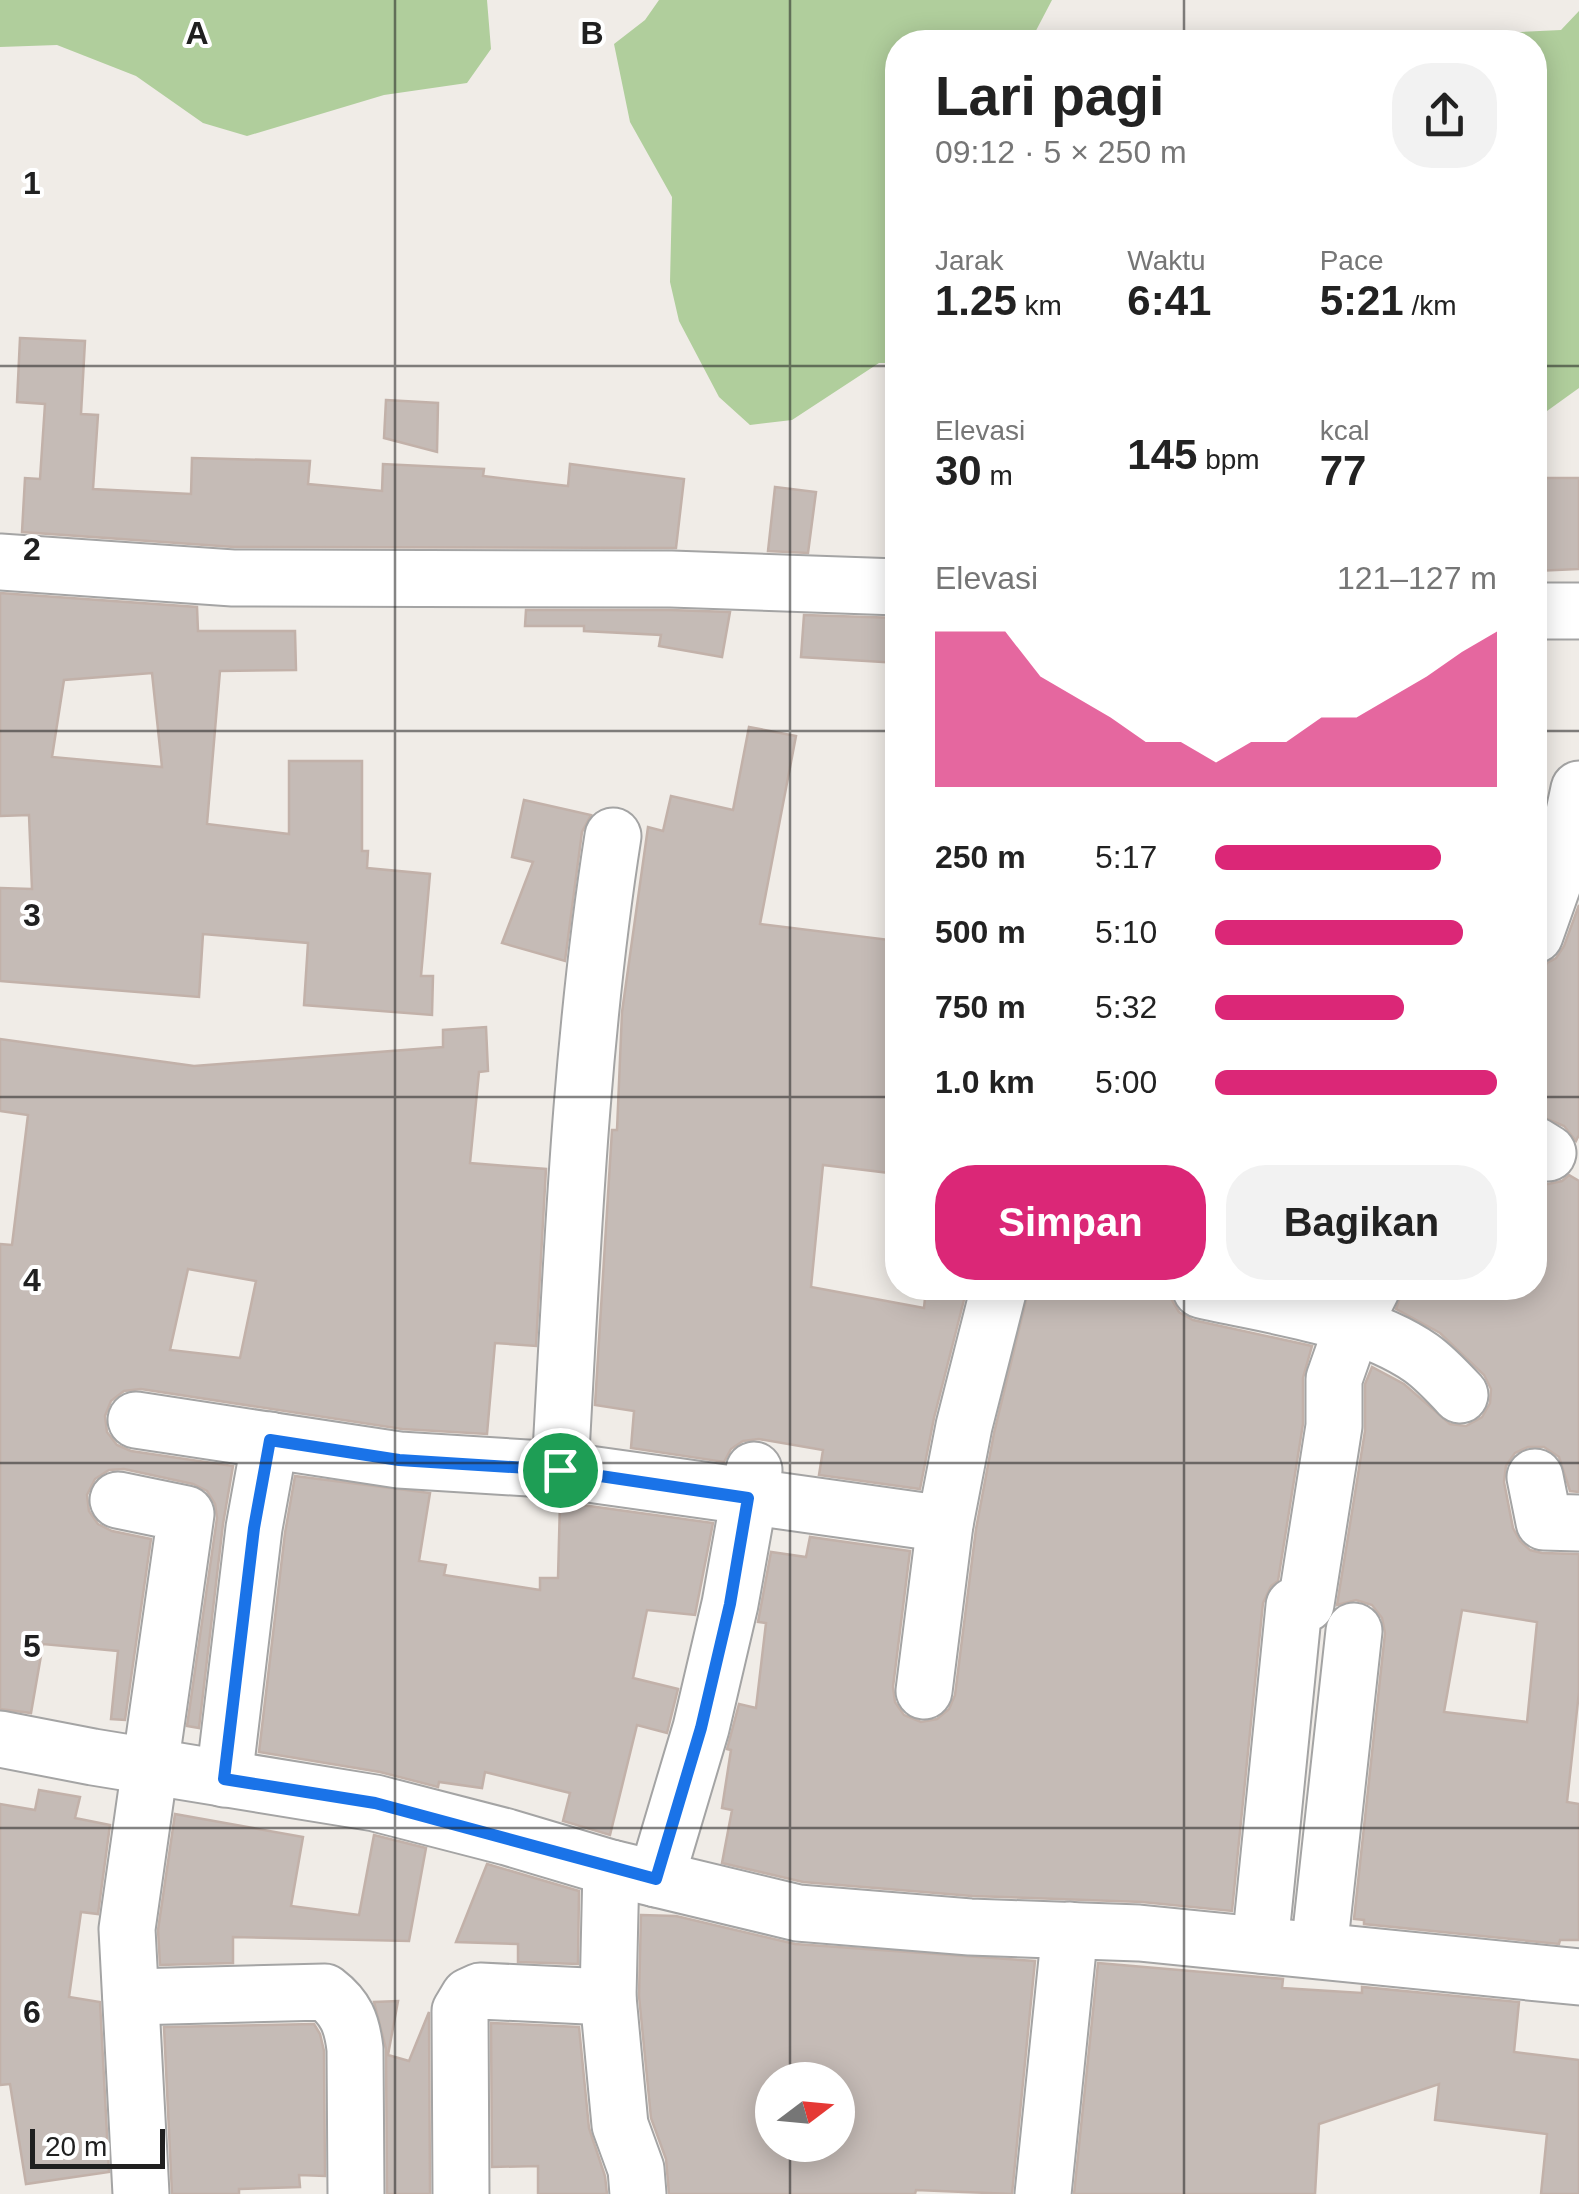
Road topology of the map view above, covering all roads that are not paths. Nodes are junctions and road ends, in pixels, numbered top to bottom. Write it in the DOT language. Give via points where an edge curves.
graph roads {
  1 [pos="0,562"];
  2 [pos="885,586"];
  3 [pos="1547,611"];
  4 [pos="1579,612"];
  5 [pos="1579,789"];
  6 [pos="613,836"];
  7 [pos="1547,900"];
  8 [pos="996,1300"];
  9 [pos="1250,1300"];
  10 [pos="1362,1308"];
  11 [pos="1460,1395"];
  12 [pos="136,1420"];
  13 [pos="270,1440"];
  14 [pos="560,1470"];
  15 [pos="751,1484"];
  16 [pos="118,1500"];
  17 [pos="945,1524"];
  18 [pos="1354,1630"];
  19 [pos="924,1691"];
  20 [pos="0,1739"];
  21 [pos="150,1765"];
  22 [pos="224,1779"];
  23 [pos="633,1873"];
  24 [pos="1070,1930"];
  25 [pos="1260,1945"];
  26 [pos="1319,1950"];
  27 [pos="1579,1978"];
  28 [pos="131,1997"];
  29 [pos="608,1997"];
  30 [pos="140,2194"];
  31 [pos="356,2194"];
  32 [pos="461,2194"];
  33 [pos="638,2194"];
  34 [pos="1043,2194"];
  1 -- 2 [label="street" via="234,578 671,578"];
  3 -- 4 [label="street"];
  5 -- 7 [label="street"];
  6 -- 14 [label="street" via="596,942"];
  8 -- 17 [label="street"];
  9 -- 10 [label="street" via="1300,1310"];
  10 -- 11 [label="street" via="1387,1340 1420,1358"];
  10 -- 25 [label="street" via="1334,1379 1334,1426 1313,1572 1306,1604 1294,1606"];
  12 -- 13 [label="street"];
  13 -- 14 [label="street" via="399,1460"];
  13 -- 22 [label="street"];
  14 -- 15 [label="street"];
  15 -- 17 [label="street"];
  15 -- 23 [label="street" via="701,1728"];
  16 -- 21 [label="street" via="186,1514"];
  17 -- 19 [label="street"];
  18 -- 26 [label="street"];
  20 -- 21 [label="street"];
  21 -- 22 [label="street"];
  21 -- 28 [label="street" via="127,1930"];
  22 -- 23 [label="street" via="375,1803"];
  23 -- 24 [label="street" via="798,1913"];
  23 -- 29 [label="street"];
  24 -- 25 [label="street"];
  24 -- 34 [label="street"];
  25 -- 26 [label="street"];
  26 -- 27 [label="street"];
  28 -- 30 [label="street"];
  28 -- 31 [label="street" via="326,1992 342,2005 355,2049"];
  29 -- 32 [label="street" via="480,1991 469,1996 460,2011"];
  29 -- 33 [label="street" via="620,2125"];
}
